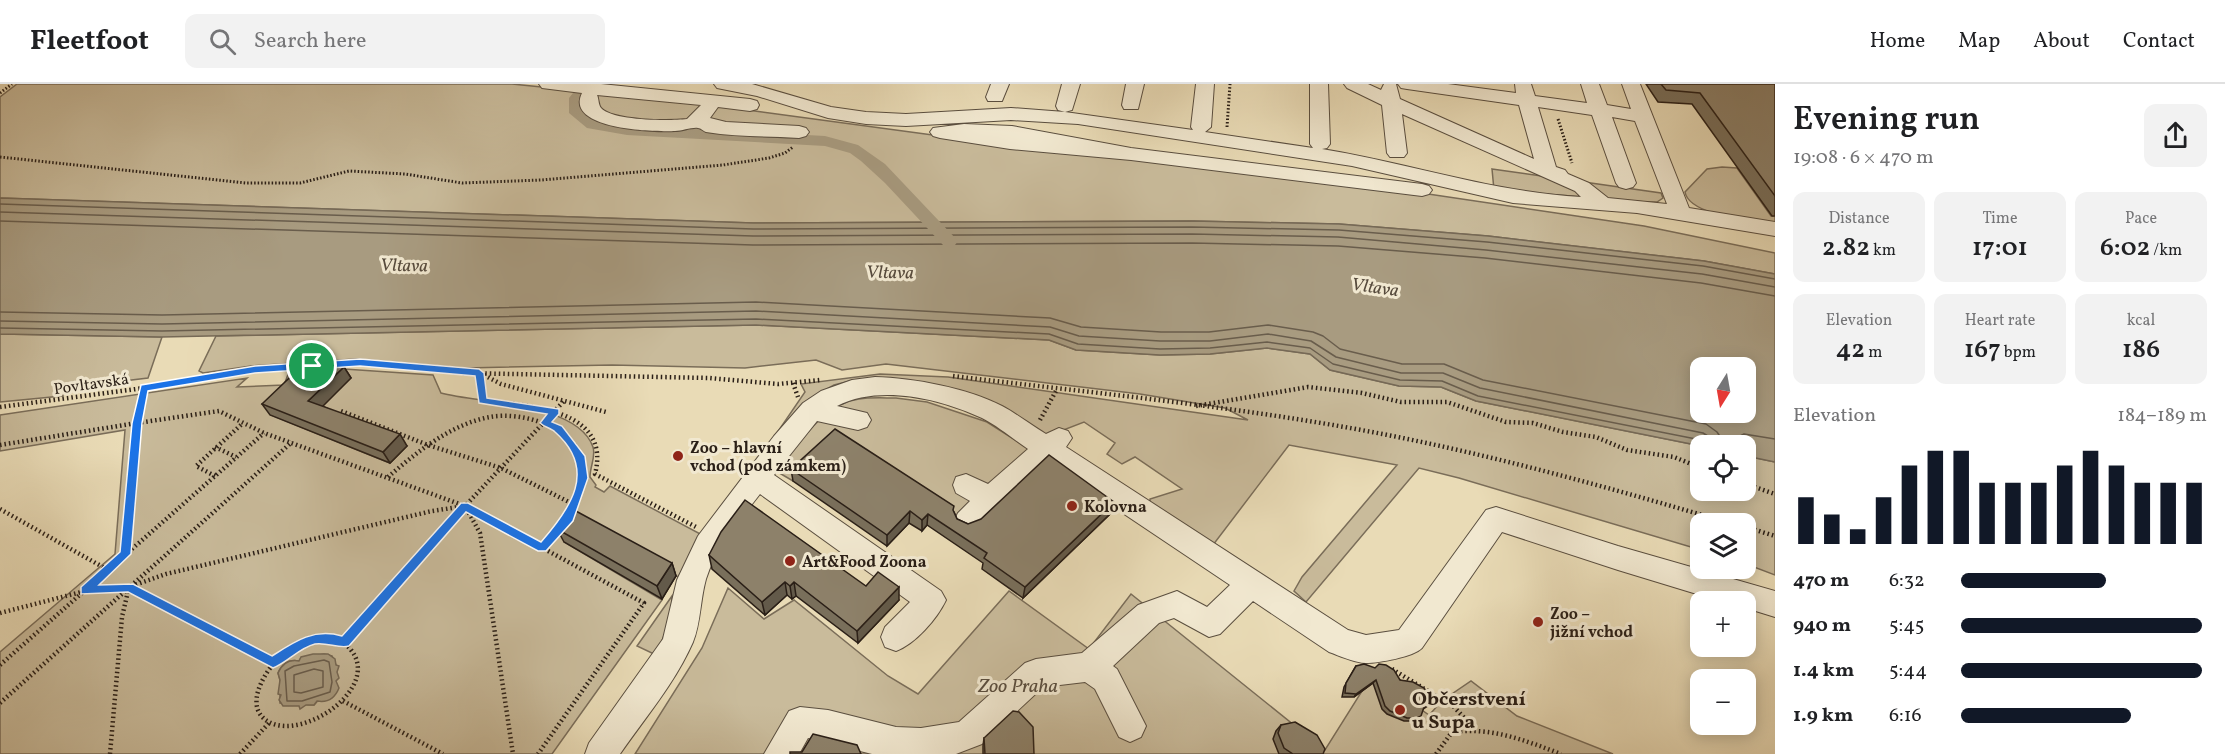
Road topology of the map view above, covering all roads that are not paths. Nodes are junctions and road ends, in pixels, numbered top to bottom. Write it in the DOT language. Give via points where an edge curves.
graph roads {
  1 [pos="548,84"];
  2 [pos="1071,84"];
  3 [pos="1135,84"];
  4 [pos="1205,84"];
  5 [pos="1318,84"];
  6 [pos="1353,84"];
  7 [pos="1407,84"];
  8 [pos="1590,84"];
  9 [pos="1631,84"];
  10 [pos="1453,87"];
  11 [pos="718,92"];
  12 [pos="1390,92"];
  13 [pos="1524,92"];
  14 [pos="589,96"];
  15 [pos="1131,105"];
  16 [pos="1065,106"];
  17 [pos="1599,110"];
  18 [pos="1644,116"];
  19 [pos="700,119"];
  20 [pos="1201,127"];
  21 [pos="1462,133"];
  22 [pos="796,140"];
  23 [pos="1320,144"];
  24 [pos="1397,153"];
  25 [pos="1466,153"];
  26 [pos="1547,172"];
  27 [pos="1577,176"];
  28 [pos="1626,183"];
  29 [pos="1602,204"];
  30 [pos="1680,212"];
  31 [pos="1775,229"];
  32 [pos="1775,244"];
  33 [pos="806,405"];
  34 [pos="858,420"];
  35 [pos="1046,441"];
  36 [pos="757,477"];
  37 [pos="966,485"];
  38 [pos="994,494"];
  39 [pos="968,521"];
  40 [pos="1252,583"];
  41 [pos="1775,604"];
  42 [pos="896,637"];
  43 [pos="1089,668"];
  44 [pos="1130,726"];
  45 [pos="602,754"];
  46 [pos="780,754"];
  1 -- 11 [label="street"];
  2 -- 16 [label="street"];
  3 -- 15 [label="street"];
  4 -- 20 [label="street"];
  5 -- 23 [label="street"];
  6 -- 12 [label="street"];
  7 -- 10 [label="street"];
  8 -- 17 [label="street"];
  9 -- 18 [label="street"];
  10 -- 13 [label="street"];
  10 -- 21 [label="street"];
  11 -- 19 [label="street"];
  11 -- 29 [label="street" via="760,91 828,112 866,118 1057,116 1276,143 1513,197"];
  11 -- 32 [label="street" via="853,130 940,132 1010,144 1327,177"];
  12 -- 21 [label="street"];
  12 -- 24 [label="street"];
  13 -- 17 [label="street" via="1554,104"];
  13 -- 26 [label="street"];
  14 -- 19 [label="street" via="590,107 599,116 612,120 669,125 690,124"];
  17 -- 18 [label="street"];
  17 -- 28 [label="street"];
  18 -- 30 [label="street"];
  19 -- 22 [label="street" via="707,126"];
  21 -- 25 [label="street"];
  21 -- 26 [label="street"];
  26 -- 27 [label="street"];
  26 -- 29 [label="street" via="1587,189"];
  29 -- 30 [label="street"];
  30 -- 31 [label="street"];
  33 -- 34 [label="street"];
  33 -- 35 [label="street" via="852,391 898,386 946,394 992,412"];
  33 -- 36 [label="street"];
  35 -- 38 [label="street"];
  35 -- 40 [label="street"];
  36 -- 42 [label="street" via="932,600"];
  36 -- 45 [label="street" via="708,531 674,648"];
  37 -- 38 [label="street" via="983,495"];
  38 -- 39 [label="street"];
  40 -- 41 [label="street" via="1341,642 1366,649 1407,642 1496,518"];
  40 -- 43 [label="street" via="1209,624 1177,604 1149,614"];
  43 -- 44 [label="street" via="1106,679"];
  43 -- 46 [label="street" via="1036,673 971,732 960,737 918,746 873,739 825,723 800,722"];
}
